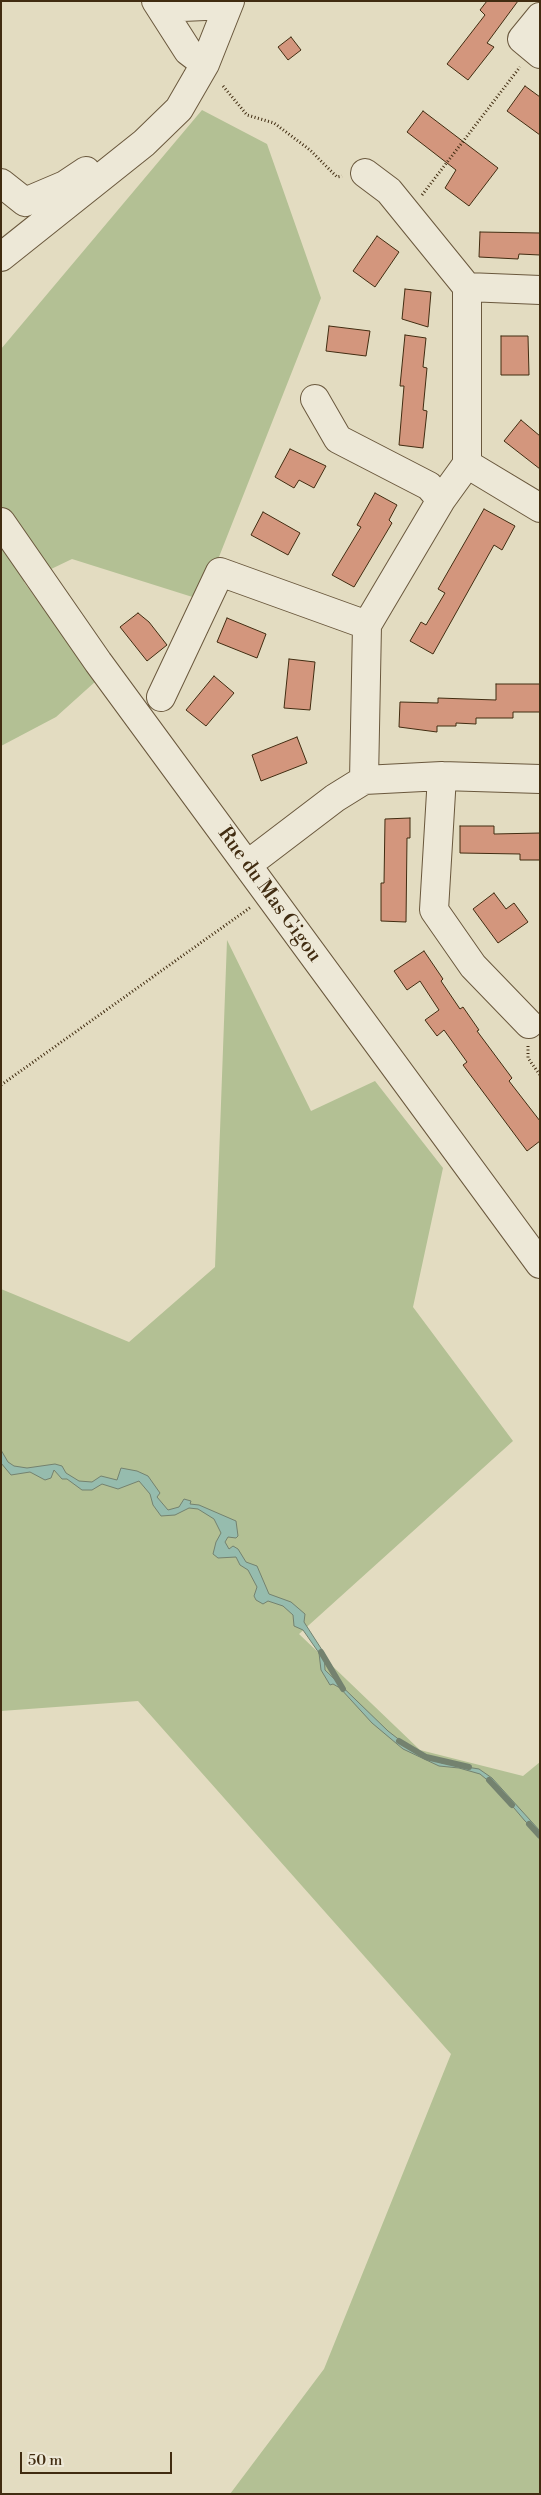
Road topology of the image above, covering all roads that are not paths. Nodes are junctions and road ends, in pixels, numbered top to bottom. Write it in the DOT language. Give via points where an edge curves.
graph roads {
  1 [pos="219,1"];
  2 [pos="230,1"];
  3 [pos="157,2"];
  4 [pos="540,17"];
  5 [pos="537,51"];
  6 [pos="205,64"];
  7 [pos="125,159"];
  8 [pos="365,174"];
  9 [pos="1,183"];
  10 [pos="1,258"];
  11 [pos="467,287"];
  12 [pos="540,290"];
  13 [pos="315,399"];
  14 [pos="467,464"];
  15 [pos="441,500"];
  16 [pos="540,508"];
  17 [pos="1,522"];
  18 [pos="367,625"];
  19 [pos="161,697"];
  20 [pos="442,776"];
  21 [pos="540,779"];
  22 [pos="364,780"];
  23 [pos="247,865"];
  24 [pos="529,1024"];
  25 [pos="540,1264"];
  1 -- 3 [label="street" via="205,6 182,7"];
  2 -- 6 [label="street"];
  3 -- 6 [label="street" via="188,51"];
  4 -- 5 [label="street" via="522,39"];
  6 -- 7 [label="street" via="179,109"];
  7 -- 9 [label="street" via="101,161 65,185 26,202"];
  7 -- 10 [label="street"];
  8 -- 11 [label="street" via="389,191"];
  11 -- 12 [label="street"];
  11 -- 14 [label="street"];
  13 -- 15 [label="street" via="338,439 429,486"];
  14 -- 15 [label="street"];
  14 -- 16 [label="street"];
  15 -- 18 [label="street"];
  17 -- 23 [label="street, Rue du Mas Gigou" via="98,662"];
  18 -- 19 [label="street" via="220,572"];
  18 -- 22 [label="street"];
  20 -- 21 [label="street"];
  20 -- 22 [label="street"];
  20 -- 24 [label="street" via="434,910 473,966"];
  22 -- 23 [label="street"];
  23 -- 25 [label="street, Rue du Mas Gigou"];
}
